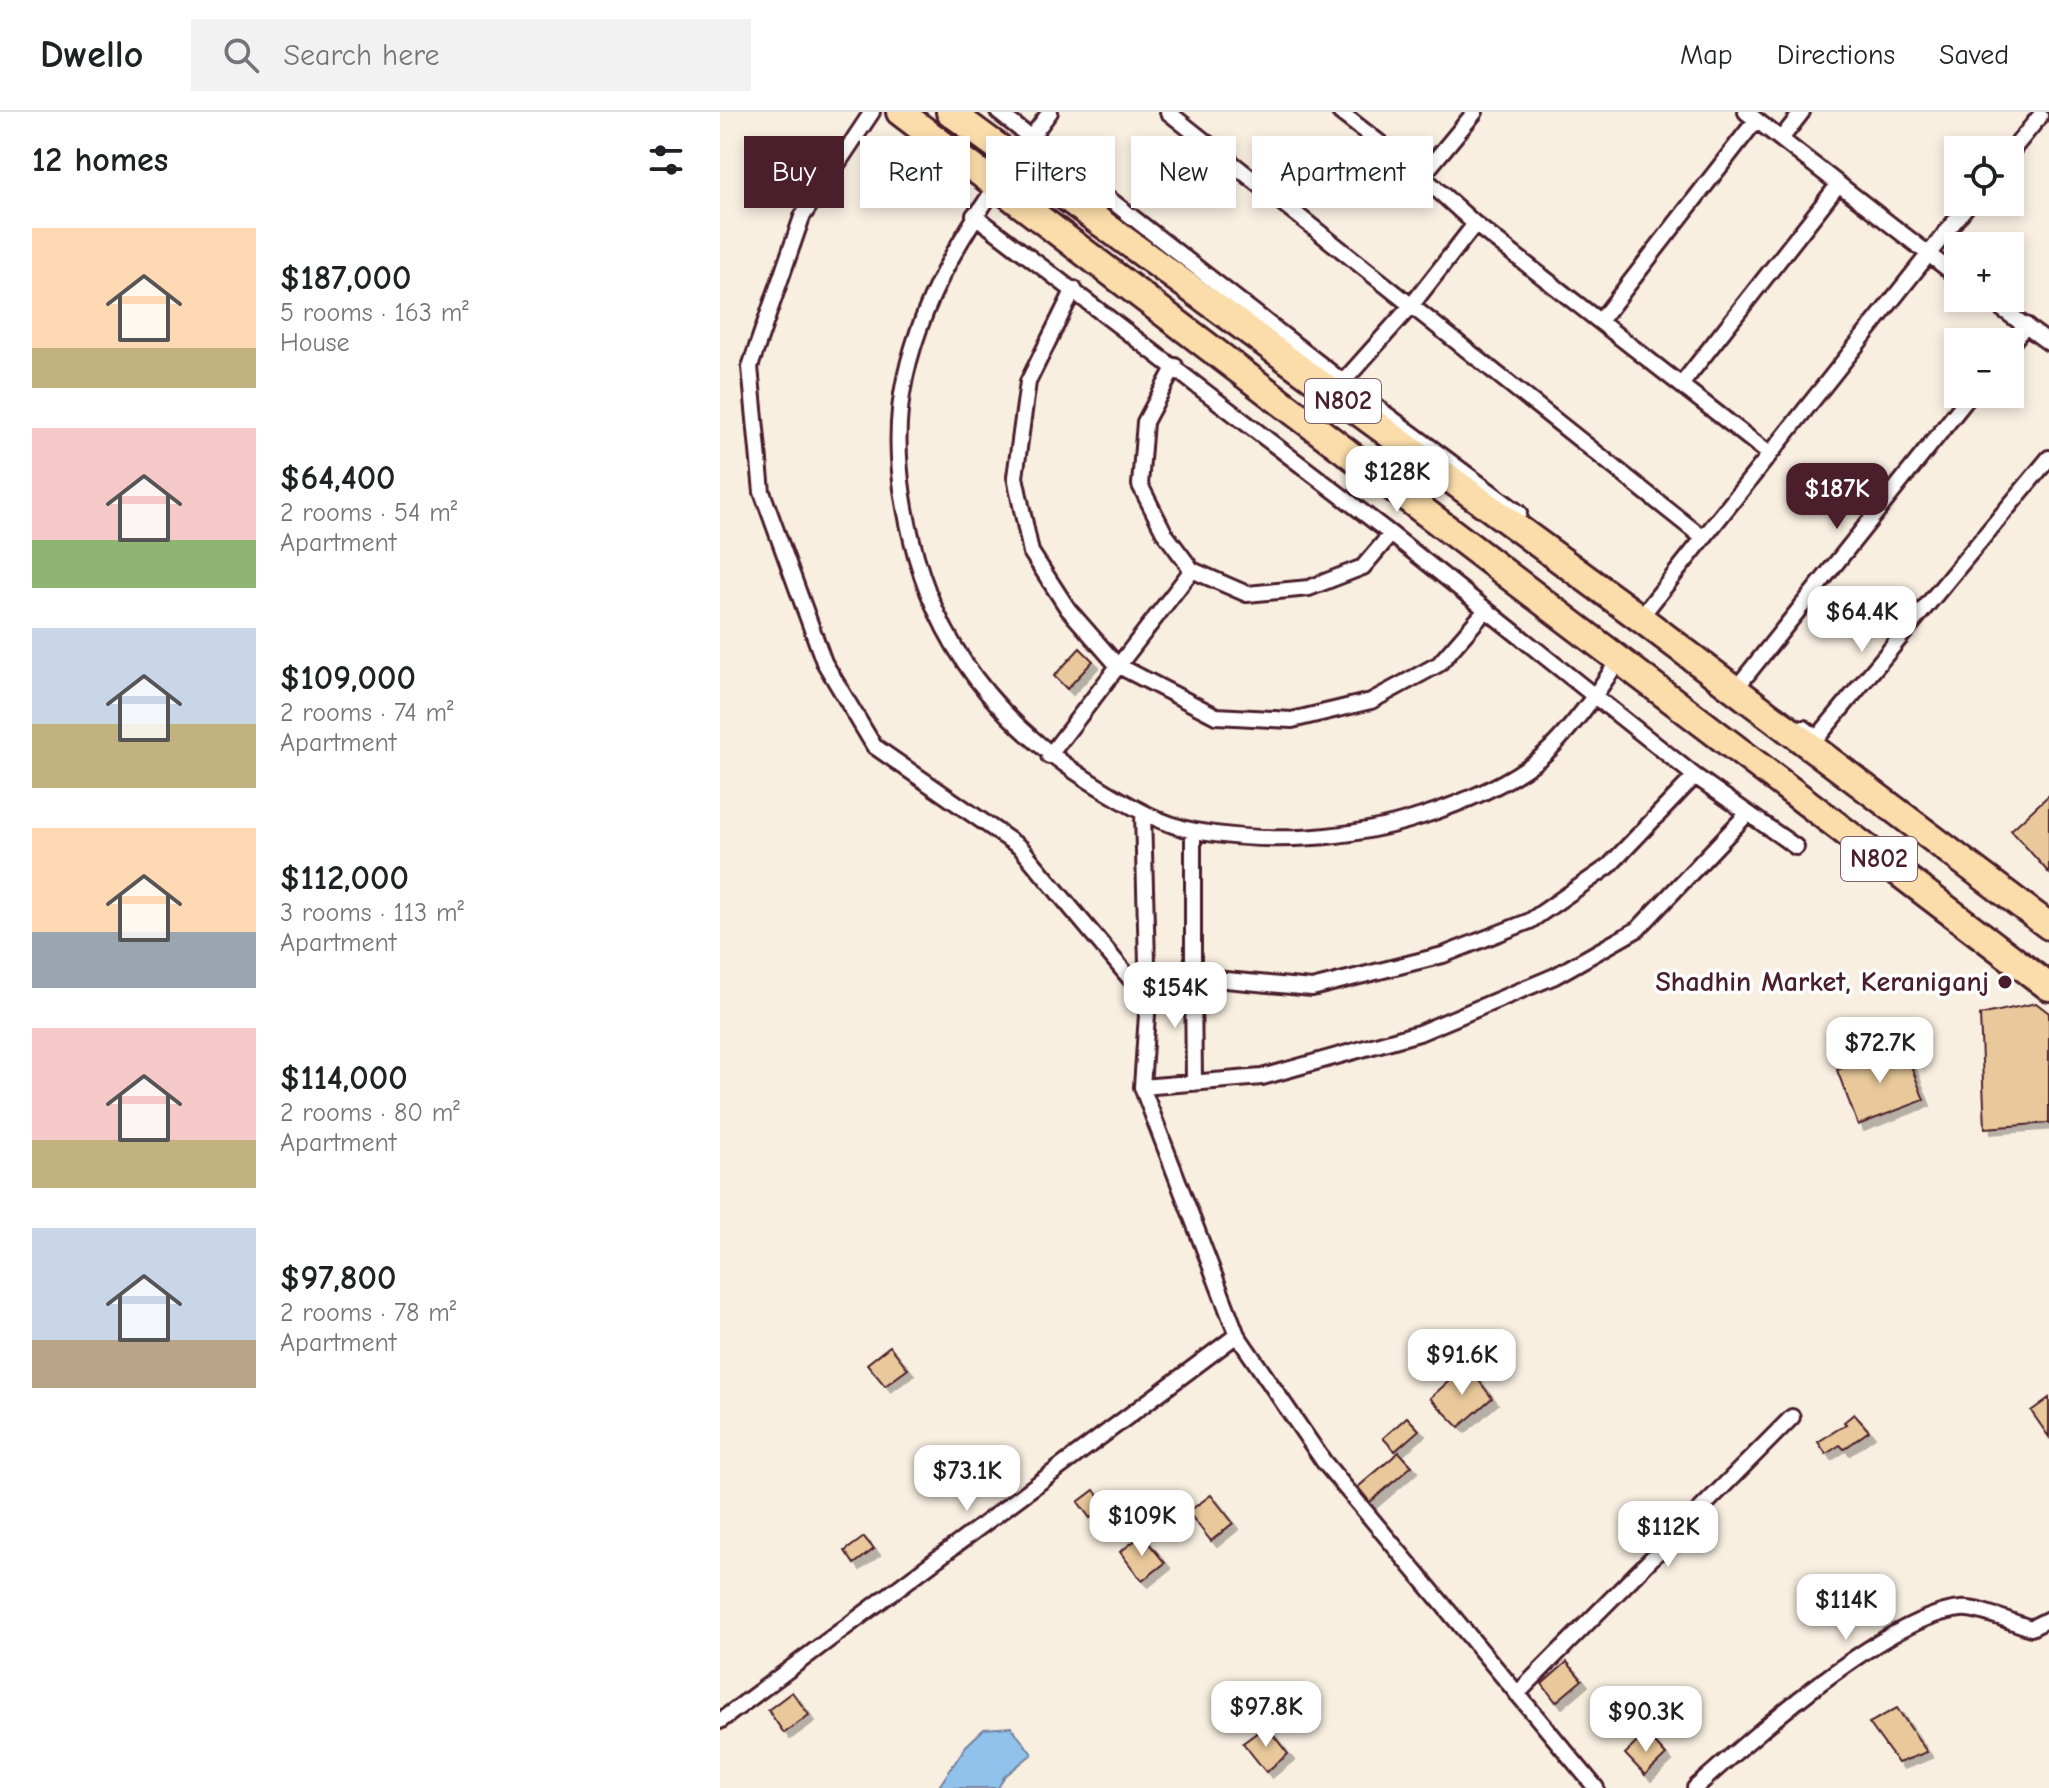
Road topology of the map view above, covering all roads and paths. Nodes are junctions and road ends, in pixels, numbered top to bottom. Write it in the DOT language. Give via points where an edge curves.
graph roads {
  1 [pos="872,112"];
  2 [pos="900,112"];
  3 [pos="950,112"];
  4 [pos="998,112"];
  5 [pos="1050,112"];
  6 [pos="1168,112"];
  7 [pos="1475,112"];
  8 [pos="1802,112"];
  9 [pos="1343,113"];
  10 [pos="1751,116"];
  11 [pos="2042,116"];
  12 [pos="1028,136"];
  13 [pos="1032,136"];
  14 [pos="1372,136"];
  15 [pos="2024,137"];
  16 [pos="986,139"];
  17 [pos="1781,139"];
  18 [pos="1433,163"];
  19 [pos="986,178"];
  20 [pos="1838,185"];
  21 [pos="1433,186"];
  22 [pos="986,198"];
  23 [pos="1115,204"];
  24 [pos="1025,208"];
  25 [pos="1081,208"];
  26 [pos="974,215"];
  27 [pos="1959,216"];
  28 [pos="1475,224"];
  29 [pos="1927,256"];
  30 [pos="1944,268"];
  31 [pos="1074,289"];
  32 [pos="1411,306"];
  33 [pos="2007,312"];
  34 [pos="1600,321"];
  35 [pos="2026,325"];
  36 [pos="2024,328"];
  37 [pos="2049,343"];
  38 [pos="1175,366"];
  39 [pos="1343,382"];
  40 [pos="1681,385"];
  41 [pos="1960,408"];
  42 [pos="1768,453"];
  43 [pos="2049,458"];
  44 [pos="1391,534"];
  45 [pos="1702,537"];
  46 [pos="1192,570"];
  47 [pos="1486,610"];
  48 [pos="1643,614"];
  49 [pos="1618,661"];
  50 [pos="1117,665"];
  51 [pos="1737,686"];
  52 [pos="1594,697"];
  53 [pos="1049,756"];
  54 [pos="1695,776"];
  55 [pos="1748,813"];
  56 [pos="1143,814"];
  57 [pos="1193,831"];
  58 [pos="1796,847"];
  59 [pos="2049,926"];
  60 [pos="1193,977"];
  61 [pos="2049,987"];
  62 [pos="1148,1000"];
  63 [pos="1194,1083"];
  64 [pos="1142,1087"];
  65 [pos="1237,1335"];
  66 [pos="1792,1417"];
  67 [pos="2049,1619"];
  68 [pos="1517,1694"];
  69 [pos="720,1721"];
  70 [pos="1596,1788"];
  71 [pos="1695,1788"];
  1 -- 62 [label="street" via="802,217 750,367 762,492 824,662 874,746 1021,848"];
  2 -- 19 [label="highway, N802"];
  3 -- 16 [label="highway, N802"];
  4 -- 12 [label="street"];
  5 -- 13 [label="street"];
  6 -- 32 [label="street"];
  7 -- 18 [label="street"];
  8 -- 17 [label="street"];
  9 -- 14 [label="street"];
  10 -- 17 [label="street"];
  10 -- 34 [label="street"];
  11 -- 15 [label="street"];
  17 -- 20 [label="street"];
  20 -- 29 [label="street"];
  20 -- 40 [label="street"];
  21 -- 28 [label="street"];
  22 -- 26 [label="street"];
  23 -- 39 [label="street"];
  24 -- 49 [label="highway, N802"];
  25 -- 48 [label="highway, N802"];
  26 -- 31 [label="street"];
  26 -- 53 [label="street" via="922,318 905,378 897,443 907,520 927,593 962,660 1002,712"];
  27 -- 29 [label="street"];
  28 -- 32 [label="street"];
  28 -- 34 [label="street"];
  29 -- 30 [label="street"];
  29 -- 42 [label="street"];
  31 -- 38 [label="street"];
  31 -- 50 [label="street" via="1028,382 1015,477 1031,552 1068,609"];
  32 -- 39 [label="street"];
  32 -- 45 [label="street"];
  33 -- 35 [label="street"];
  34 -- 40 [label="street"];
  35 -- 36 [label="street"];
  35 -- 37 [label="street"];
  38 -- 44 [label="street"];
  38 -- 46 [label="street" via="1145,422 1140,485 1165,534"];
  39 -- 48 [label="street"];
  40 -- 42 [label="street"];
  41 -- 51 [label="street"];
  42 -- 45 [label="street"];
  43 -- 51 [label="street" via="1817,738"];
  44 -- 46 [label="street" via="1363,567 1309,588 1247,594"];
  44 -- 47 [label="street"];
  45 -- 48 [label="street"];
  46 -- 50 [label="street"];
  47 -- 50 [label="street" via="1439,664 1371,701 1292,720 1216,716"];
  47 -- 52 [label="street"];
  48 -- 51 [label="highway, N802"];
  49 -- 52 [label="street"];
  49 -- 61 [label="highway, N802"];
  50 -- 53 [label="street"];
  51 -- 59 [label="highway, N802"];
  52 -- 54 [label="street"];
  52 -- 57 [label="street" via="1548,751 1472,800 1345,835"];
  53 -- 56 [label="street"];
  54 -- 55 [label="street"];
  54 -- 60 [label="street" via="1609,866 1530,921 1443,955 1312,988"];
  55 -- 58 [label="street"];
  55 -- 63 [label="street" via="1638,929 1555,976 1419,1033 1262,1077"];
  56 -- 57 [label="street"];
  56 -- 62 [label="street"];
  57 -- 60 [label="street"];
  60 -- 63 [label="street"];
  62 -- 64 [label="street"];
  63 -- 64 [label="street"];
  64 -- 65 [label="street"];
  65 -- 68 [label="street" via="1324,1462"];
  65 -- 69 [label="street"];
  66 -- 68 [label="street"];
  67 -- 71 [label="street" via="2031,1628 1963,1608 1921,1619 1876,1643"];
  68 -- 70 [label="street"];
}
